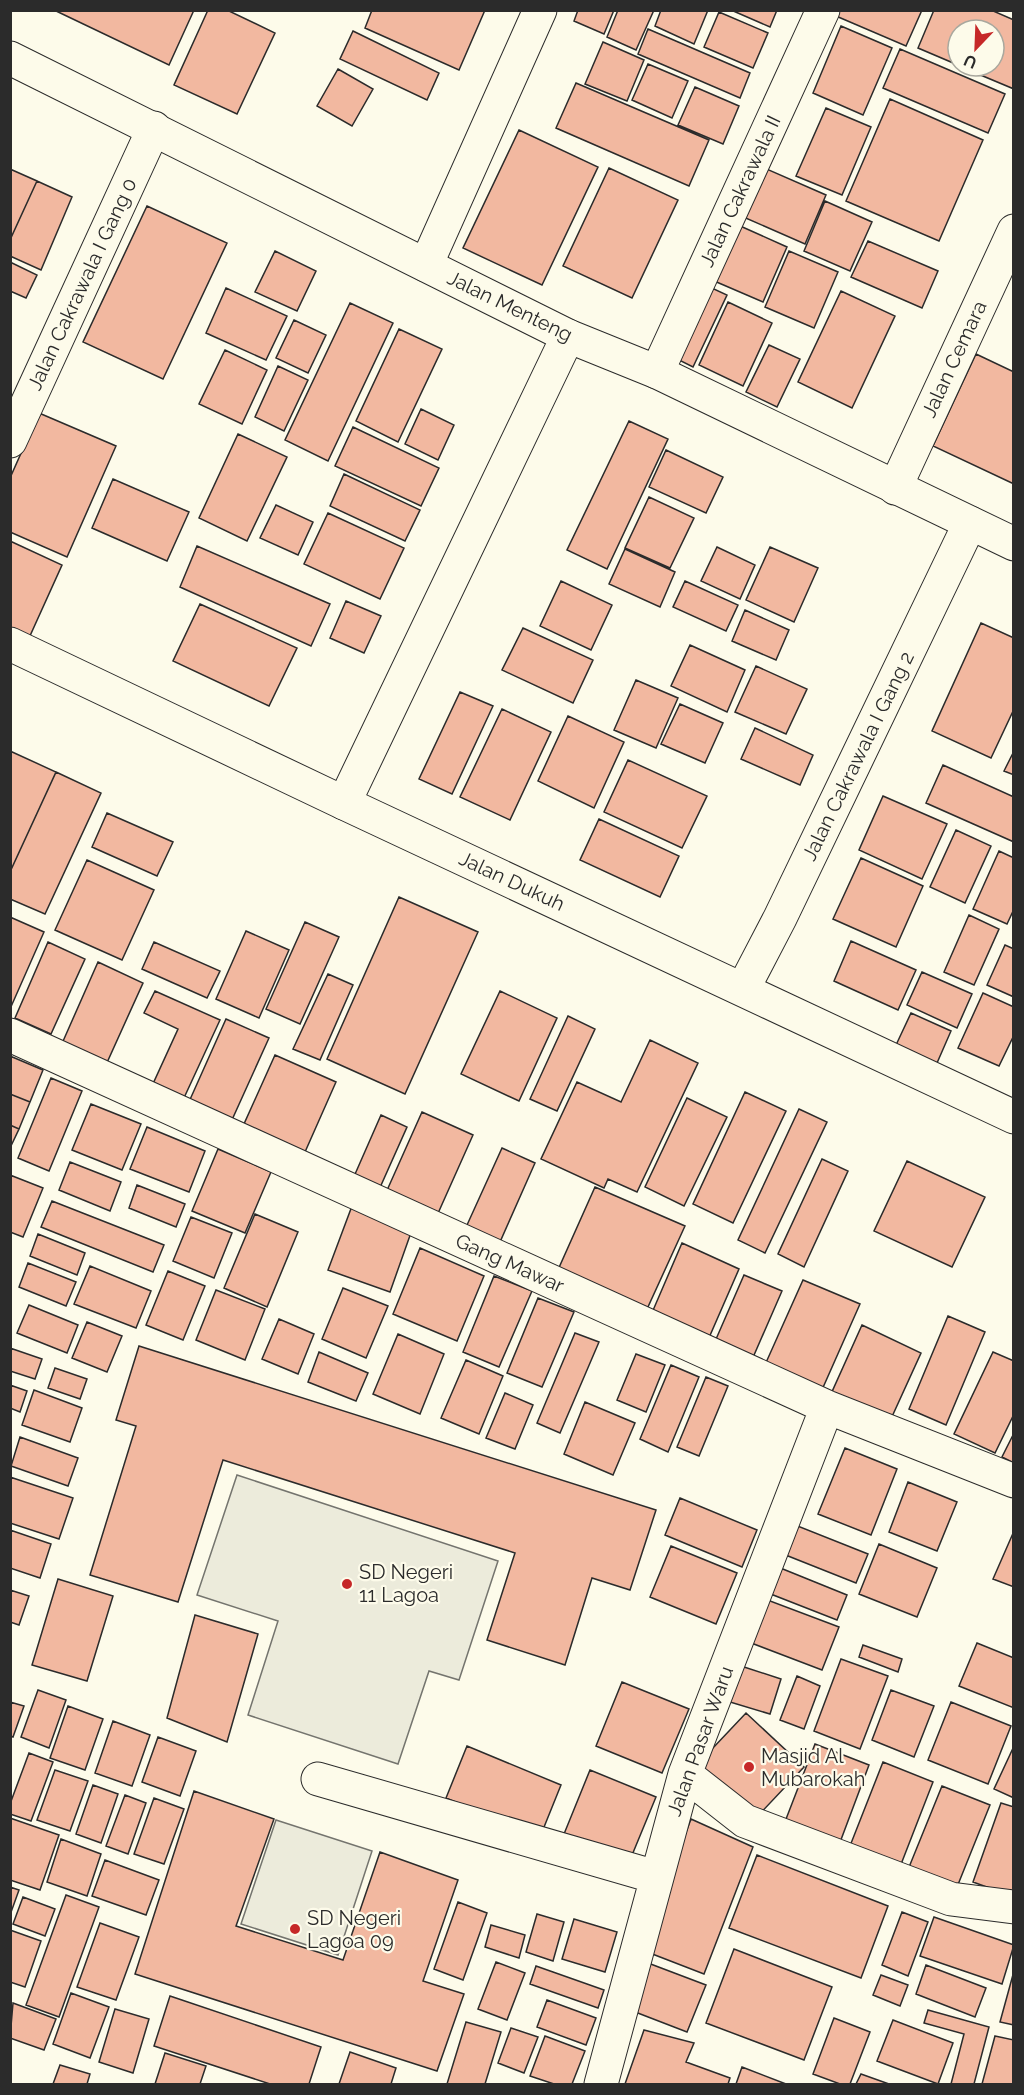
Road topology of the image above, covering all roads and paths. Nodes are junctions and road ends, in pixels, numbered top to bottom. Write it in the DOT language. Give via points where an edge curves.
graph roads {
  1 [pos="540,10"];
  2 [pos="823,10"];
  3 [pos="10,58"];
  4 [pos="154,128"];
  5 [pos="1014,231"];
  6 [pos="426,265"];
  7 [pos="568,336"];
  8 [pos="657,372"];
  9 [pos="10,441"];
  10 [pos="895,488"];
  11 [pos="970,523"];
  12 [pos="1014,543"];
  13 [pos="10,644"];
  14 [pos="344,803"];
  15 [pos="743,988"];
  16 [pos="10,1035"];
  17 [pos="1014,1117"];
  18 [pos="827,1407"];
  19 [pos="1014,1481"];
  20 [pos="685,1774"];
  21 [pos="318,1779"];
  22 [pos="656,1877"];
  23 [pos="1014,1907"];
  24 [pos="601,2085"];
  1 -- 6 [label="street"];
  2 -- 8 [label="street, Jalan Cakrawala II"];
  3 -- 4 [label="street, Jalan Menteng"];
  4 -- 6 [label="street, Jalan Menteng"];
  4 -- 9 [label="street, Jalan Cakrawala I Gang 0"];
  5 -- 10 [label="street, Jalan Cemara"];
  6 -- 7 [label="street, Jalan Menteng"];
  7 -- 8 [label="street, Jalan Menteng"];
  7 -- 14 [label="street"];
  8 -- 10 [label="street, Jalan Menteng"];
  10 -- 11 [label="street, Jalan Menteng"];
  11 -- 12 [label="street, Jalan Menteng"];
  11 -- 15 [label="street, Jalan Cakrawala I Gang 2"];
  13 -- 14 [label="street, Jalan Dukuh"];
  14 -- 15 [label="street, Jalan Dukuh"];
  15 -- 17 [label="street, Jalan Dukuh"];
  16 -- 18 [label="street, Gang Mawar"];
  18 -- 19 [label="street, Gang Mawar"];
  18 -- 20 [label="street, Jalan Pasar Waru"];
  20 -- 22 [label="street, Jalan Pasar Waru"];
  20 -- 23 [label="street" via="745,1821 951,1899"];
  21 -- 22 [label="street"];
  22 -- 24 [label="street, Jalan Pasar Waru"];
}
